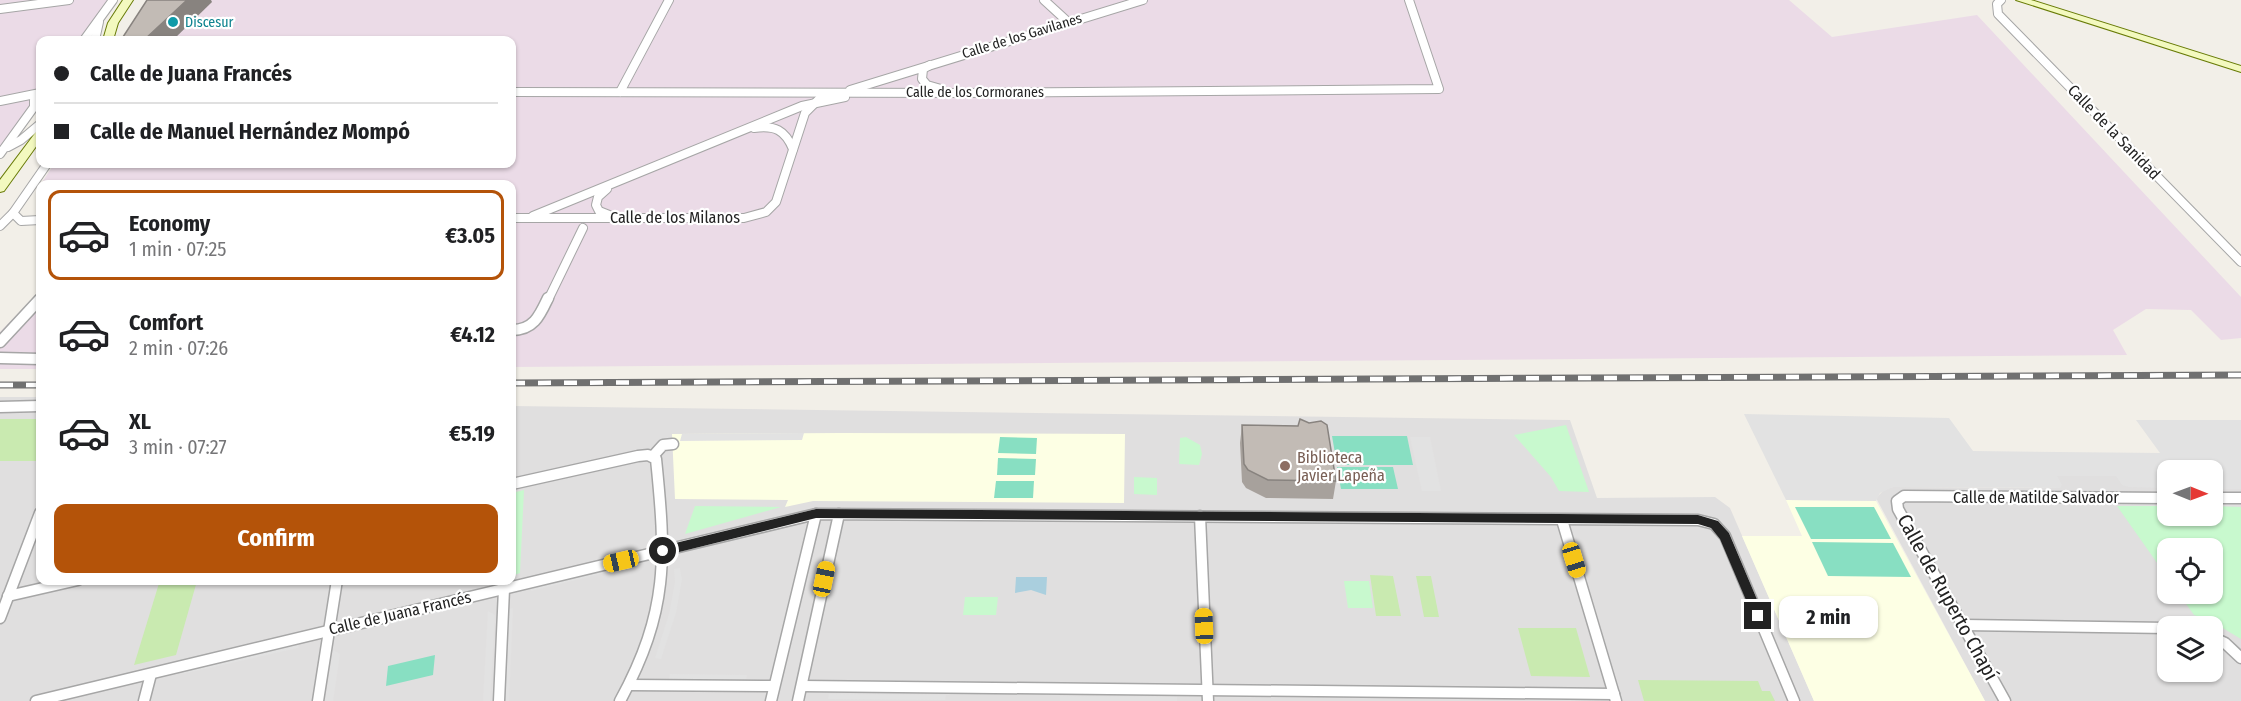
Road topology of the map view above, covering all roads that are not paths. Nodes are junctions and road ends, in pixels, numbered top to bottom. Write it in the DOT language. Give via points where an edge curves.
graph roads {
  1 [pos="69,0"];
  2 [pos="113,0"];
  3 [pos="128,0"];
  4 [pos="669,0"];
  5 [pos="1044,0"];
  6 [pos="1143,0"];
  7 [pos="1409,0"];
  8 [pos="2001,0"];
  9 [pos="2021,0"];
  10 [pos="2048,0"];
  11 [pos="0,9"];
  12 [pos="99,20"];
  13 [pos="1068,22"];
  14 [pos="113,23"];
  15 [pos="87,36"];
  16 [pos="96,36"];
  17 [pos="104,36"];
  18 [pos="109,36"];
  19 [pos="2241,60"];
  20 [pos="936,62"];
  21 [pos="2241,69"];
  22 [pos="516,92"];
  23 [pos="620,92"];
  24 [pos="769,93"];
  25 [pos="840,93"];
  26 [pos="866,93"];
  27 [pos="967,93"];
  28 [pos="36,96"];
  29 [pos="0,101"];
  30 [pos="36,103"];
  31 [pos="813,103"];
  32 [pos="803,109"];
  33 [pos="36,127"];
  34 [pos="743,130"];
  35 [pos="36,142"];
  36 [pos="793,149"];
  37 [pos="2,151"];
  38 [pos="44,168"];
  39 [pos="628,177"];
  40 [pos="0,189"];
  41 [pos="13,213"];
  42 [pos="516,218"];
  43 [pos="528,218"];
  44 [pos="620,218"];
  45 [pos="36,220"];
  46 [pos="0,226"];
  47 [pos="583,228"];
  48 [pos="2241,262"];
  49 [pos="36,303"];
  50 [pos="516,330"];
  51 [pos="0,342"];
  52 [pos="0,358"];
  53 [pos="36,359"];
  54 [pos="36,406"];
  55 [pos="0,407"];
  56 [pos="673,444"];
  57 [pos="653,456"];
  58 [pos="516,483"];
  59 [pos="1904,496"];
  60 [pos="2157,498"];
  61 [pos="2223,498"];
  62 [pos="2241,498"];
  63 [pos="816,514"];
  64 [pos="839,514"];
  65 [pos="1200,516"];
  66 [pos="1562,520"];
  67 [pos="36,523"];
  68 [pos="663,551"];
  69 [pos="56,585"];
  70 [pos="336,585"];
  71 [pos="504,589"];
  72 [pos="8,596"];
  73 [pos="0,618"];
  74 [pos="1964,625"];
  75 [pos="2157,628"];
  76 [pos="329,630"];
  77 [pos="2223,643"];
  78 [pos="2241,658"];
  79 [pos="151,674"];
  80 [pos="629,685"];
  81 [pos="774,686"];
  82 [pos="802,686"];
  83 [pos="1208,695"];
  84 [pos="1411,697"];
  85 [pos="1615,698"];
  86 [pos="36,701"];
  87 [pos="144,701"];
  88 [pos="318,701"];
  89 [pos="499,701"];
  90 [pos="620,701"];
  91 [pos="771,701"];
  92 [pos="798,701"];
  93 [pos="1794,701"];
  94 [pos="2006,701"];
  1 -- 11 [label="street"];
  2 -- 12 [label="street"];
  3 -- 14 [label="street"];
  4 -- 23 [label="street"];
  5 -- 13 [label="street"];
  6 -- 13 [label="street, Calle de los Gavilanes"];
  7 -- 27 [label="street, Calle de los Cormoranes" via="1439,89"];
  8 -- 48 [label="street, Calle de la Sanidad" via="1997,4 1998,14"];
  9 -- 21 [label="street"];
  10 -- 19 [label="street"];
  12 -- 15 [label="street"];
  12 -- 16 [label="street"];
  13 -- 20 [label="street, Calle de los Gavilanes"];
  14 -- 17 [label="street"];
  14 -- 18 [label="street"];
  20 -- 25 [label="street, Calle de los Gavilanes"];
  20 -- 27 [label="street" via="921,73 927,85"];
  22 -- 23 [label="street, Calle de los Cormoranes"];
  23 -- 24 [label="street, Calle de los Cormoranes"];
  24 -- 25 [label="street, Calle de los Cormoranes"];
  24 -- 32 [label="street" via="791,98"];
  25 -- 26 [label="street, Calle de los Cormoranes"];
  25 -- 31 [label="street, Calle de los Gavilanes"];
  26 -- 27 [label="street, Calle de los Cormoranes"];
  26 -- 31 [label="street, Calle de los Gavilanes"];
  28 -- 29 [label="street"];
  30 -- 37 [label="street"];
  31 -- 32 [label="street, Calle de los Gavilanes"];
  32 -- 34 [label="street, Calle de los Gavilanes"];
  32 -- 36 [label="street, Calle de los Milanos"];
  33 -- 37 [label="street"];
  34 -- 36 [label="street, Calle de los Gavilanes" via="783,130"];
  34 -- 39 [label="street, Calle de los Gavilanes"];
  35 -- 40 [label="street"];
  36 -- 44 [label="street, Calle de los Milanos" via="776,202 759,215"];
  38 -- 41 [label="street"];
  39 -- 43 [label="street, Calle de los Gavilanes"];
  39 -- 44 [label="street, Calle de los Gavilanes" via="603,192 594,204 600,214"];
  41 -- 45 [label="street" via="21,220"];
  41 -- 46 [label="street"];
  42 -- 43 [label="street, Calle de los Milanos"];
  43 -- 44 [label="street, Calle de los Milanos"];
  47 -- 50 [label="street" via="537,321"];
  49 -- 51 [label="street"];
  52 -- 53 [label="street"];
  54 -- 55 [label="street"];
  56 -- 57 [label="street" via="663,445"];
  57 -- 58 [label="street"];
  57 -- 68 [label="street"];
  59 -- 60 [label="street, Calle de Matilde Salvador"];
  59 -- 74 [label="street, Calle de Ruperto Chapí" via="1897,501 1898,509"];
  61 -- 62 [label="street"];
  63 -- 64 [label="street, Calle de Juana Francés"];
  63 -- 68 [label="street, Calle de Juana Francés"];
  63 -- 81 [label="street"];
  64 -- 65 [label="street, Calle de Juana Francés"];
  64 -- 82 [label="street"];
  65 -- 66 [label="street, Calle de Juana Francés"];
  65 -- 83 [label="street"];
  66 -- 85 [label="street"];
  66 -- 93 [label="street, Calle de Juana Francés" via="1698,519 1714,524 1725,536"];
  67 -- 72 [label="street"];
  68 -- 71 [label="street, Calle de Juana Francés"];
  68 -- 80 [label="street" via="662,586 654,623"];
  69 -- 72 [label="street"];
  70 -- 76 [label="street"];
  71 -- 76 [label="street, Calle de Juana Francés"];
  71 -- 89 [label="street"];
  72 -- 73 [label="street"];
  74 -- 75 [label="street"];
  74 -- 94 [label="street, Calle de Ruperto Chapí"];
  76 -- 79 [label="street, Calle de Juana Francés"];
  76 -- 88 [label="street"];
  77 -- 78 [label="street"];
  79 -- 86 [label="street, Calle de Juana Francés"];
  79 -- 87 [label="street"];
  80 -- 81 [label="street"];
  80 -- 90 [label="street"];
  81 -- 91 [label="street"];
  82 -- 83 [label="street"];
  82 -- 92 [label="street"];
  83 -- 84 [label="street"];
  84 -- 85 [label="street"];
}
